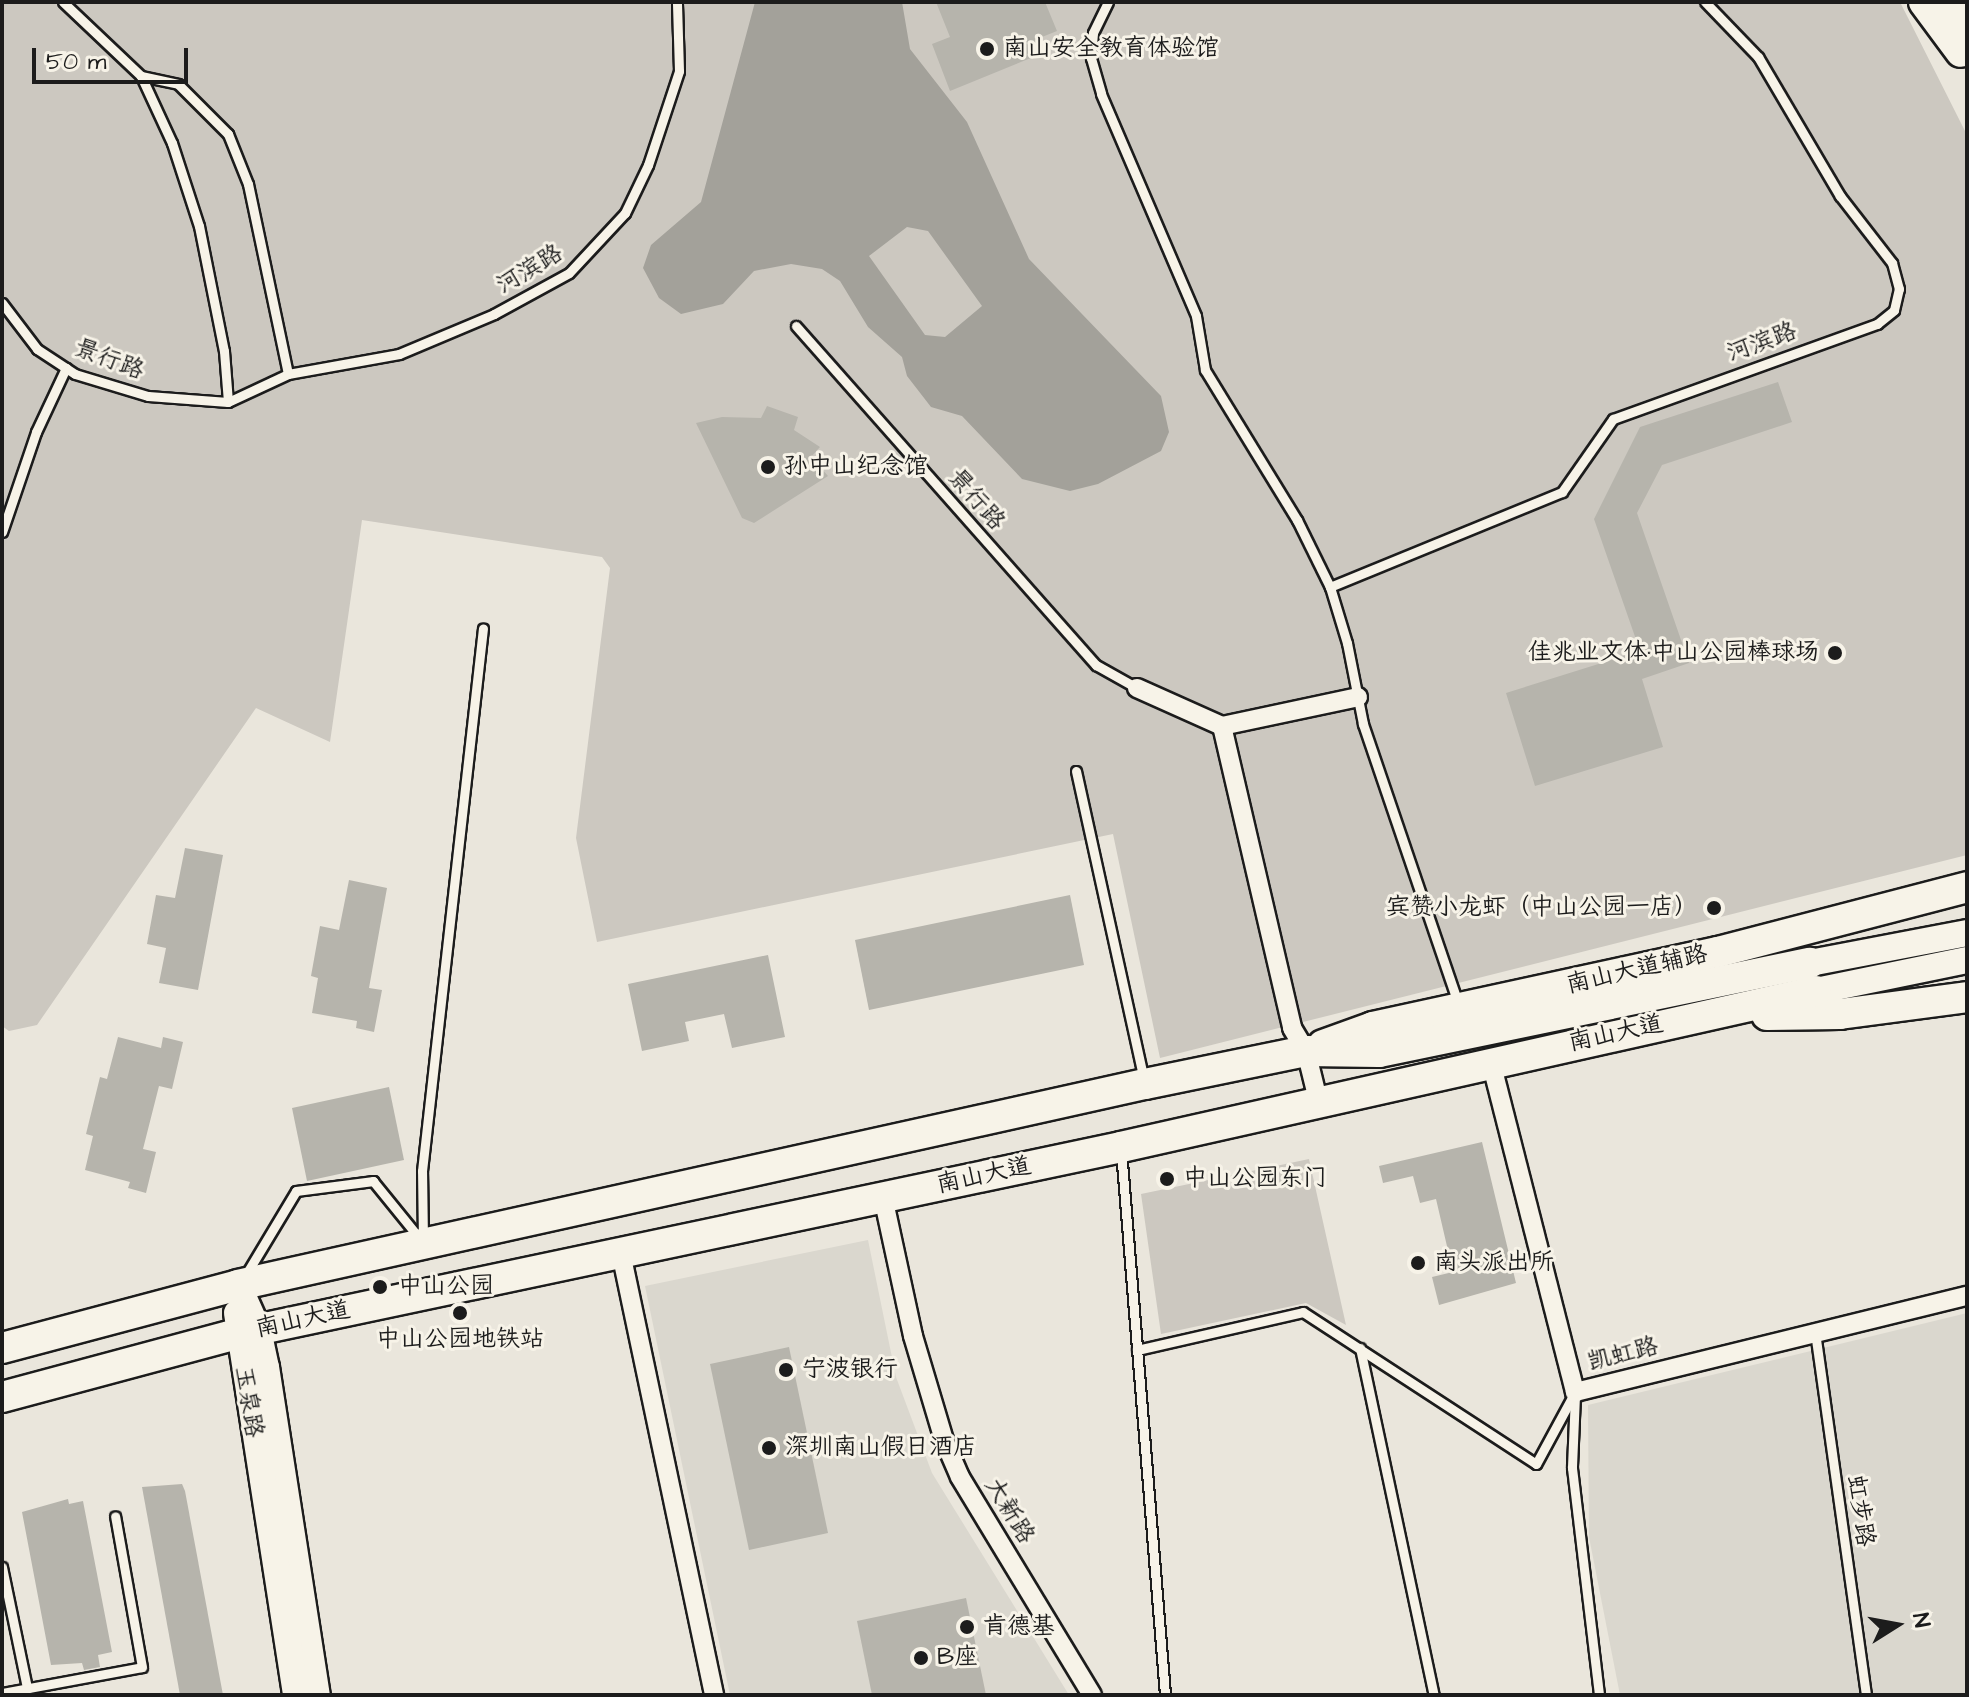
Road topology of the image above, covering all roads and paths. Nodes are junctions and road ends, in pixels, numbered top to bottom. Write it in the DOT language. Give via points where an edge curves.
graph roads {
  1 [pos="63,2"];
  2 [pos="677,2"];
  3 [pos="1108,2"];
  4 [pos="1705,2"];
  5 [pos="1924,2"];
  6 [pos="1948,2"];
  7 [pos="1967,45"];
  8 [pos="1967,60"];
  9 [pos="141,76"];
  10 [pos="2,303"];
  11 [pos="796,326"];
  12 [pos="66,368"];
  13 [pos="288,374"];
  14 [pos="228,402"];
  15 [pos="2,532"];
  16 [pos="1330,587"];
  17 [pos="483,628"];
  18 [pos="1137,688"];
  19 [pos="1358,697"];
  20 [pos="1222,726"];
  21 [pos="1076,771"];
  22 [pos="1967,887"];
  23 [pos="1967,933"];
  24 [pos="1967,960"];
  25 [pos="1813,977"];
  26 [pos="1967,997"];
  27 [pos="1694,1002"];
  28 [pos="1459,1008"];
  29 [pos="1306,1051"];
  30 [pos="1491,1062"];
  31 [pos="1145,1084"];
  32 [pos="1318,1100"];
  33 [pos="1121,1147"];
  34 [pos="883,1197"];
  35 [pos="423,1244"];
  36 [pos="621,1253"];
  37 [pos="238,1285"];
  38 [pos="1967,1296"];
  39 [pos="248,1332"];
  40 [pos="1815,1332"];
  41 [pos="2,1348"];
  42 [pos="1360,1348"];
  43 [pos="1137,1350"];
  44 [pos="1575,1392"];
  45 [pos="2,1397"];
  46 [pos="115,1516"];
  47 [pos="2,1567"];
  48 [pos="27,1688"];
  49 [pos="2,1693"];
  50 [pos="296,1695"];
  51 [pos="317,1695"];
  52 [pos="714,1695"];
  53 [pos="1092,1695"];
  54 [pos="1165,1695"];
  55 [pos="1434,1695"];
  56 [pos="1599,1695"];
  57 [pos="1866,1695"];
  1 -- 9 [label="lane"];
  2 -- 13 [label="lane, 河滨路" via="679,71 665,117 625,213 594,251 533,295 399,354"];
  3 -- 16 [label="lane" via="1093,33 1091,58 1101,94 1196,316 1205,370 1297,520"];
  4 -- 16 [label="lane, 河滨路" via="1758,57 1840,196 1892,263 1899,289 1894,310 1877,324 1613,419 1562,492"];
  5 -- 8 [label="main road"];
  6 -- 7 [label="highway"];
  9 -- 13 [label="lane" via="178,84 228,134 248,184"];
  9 -- 14 [label="lane" via="172,143 199,226 224,351"];
  10 -- 12 [label="lane, 景行路" via="37,349"];
  11 -- 18 [label="lane, 景行路" via="1096,665"];
  12 -- 14 [label="lane, 景行路" via="148,396"];
  12 -- 15 [label="lane" via="36,432"];
  13 -- 14 [label="lane, 河滨路"];
  16 -- 19 [label="lane"];
  17 -- 35 [label="lane" via="422,1171"];
  18 -- 20 [label="street"];
  19 -- 20 [label="street"];
  19 -- 28 [label="lane" via="1406,860"];
  20 -- 29 [label="street" via="1292,1028"];
  21 -- 31 [label="lane"];
  22 -- 28 [label="main road, 南山大道辅路" via="1718,952"];
  23 -- 25 [label="street, 南山大道"];
  24 -- 25 [label="street, 南山大道"];
  25 -- 27 [label="main road, 南山大道"];
  26 -- 27 [label="main road" via="1840,1014"];
  27 -- 29 [label="main road, 南山大道" via="1379,1052"];
  27 -- 30 [label="main road, 南山大道"];
  28 -- 29 [label="main road, 南山大道辅路" via="1373,1027"];
  29 -- 31 [label="main road, 南山大道"];
  29 -- 32 [label="street"];
  30 -- 32 [label="main road, 南山大道"];
  30 -- 44 [label="street, 凯虹路"];
  31 -- 35 [label="main road, 南山大道"];
  32 -- 33 [label="main road, 南山大道"];
  33 -- 34 [label="main road, 南山大道"];
  33 -- 43 [label="lane"];
  34 -- 36 [label="main road, 南山大道"];
  34 -- 53 [label="street, 大新路" via="913,1336 944,1440 960,1477"];
  35 -- 37 [label="main road, 南山大道"];
  35 -- 37 [label="lane" via="373,1181 296,1191"];
  36 -- 39 [label="main road, 南山大道"];
  36 -- 52 [label="street"];
  37 -- 39 [label="street, 玉泉路"];
  37 -- 41 [label="main road, 南山大道"];
  38 -- 40 [label="street, 凯虹路"];
  39 -- 45 [label="main road, 南山大道"];
  39 -- 50 [label="street, 玉泉路"];
  39 -- 51 [label="street, 玉泉路"];
  40 -- 44 [label="street, 凯虹路"];
  40 -- 57 [label="lane, 虹步路"];
  42 -- 43 [label="lane" via="1303,1312"];
  42 -- 44 [label="lane" via="1536,1464"];
  42 -- 55 [label="lane"];
  43 -- 54 [label="lane"];
  44 -- 56 [label="lane" via="1572,1468"];
  46 -- 48 [label="lane" via="142,1667"];
  47 -- 48 [label="lane"];
  48 -- 49 [label="lane"];
}
